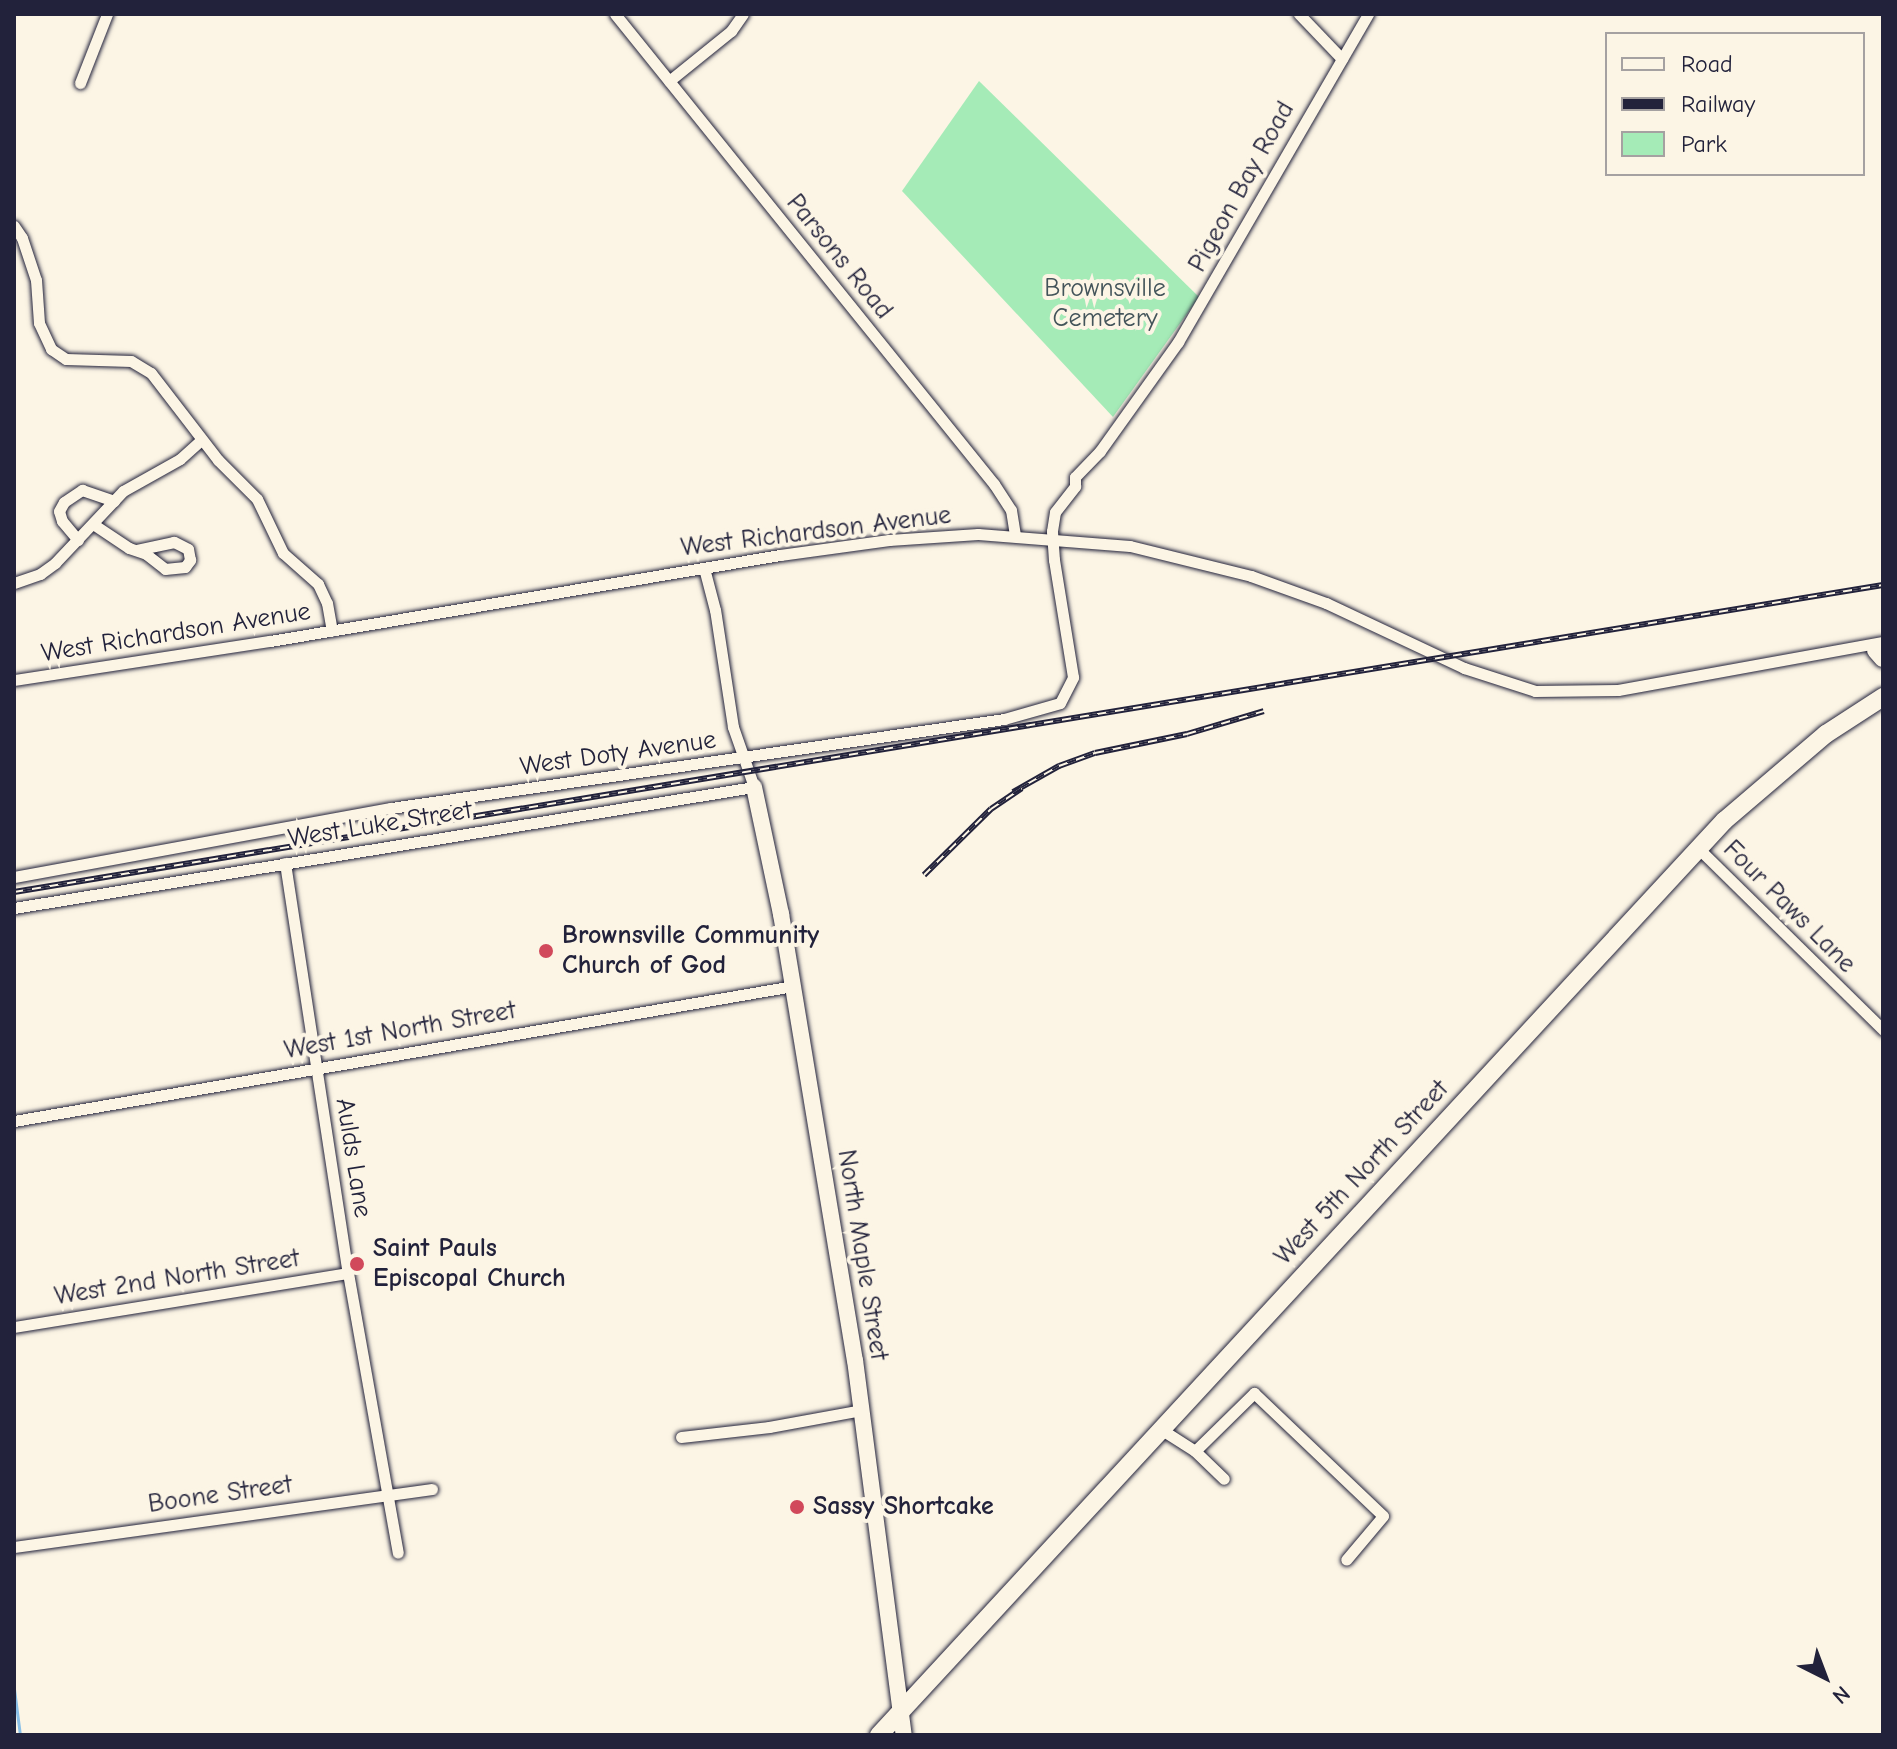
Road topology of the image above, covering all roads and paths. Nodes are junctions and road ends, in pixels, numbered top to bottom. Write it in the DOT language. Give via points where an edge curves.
graph roads {
  1 [pos="107,14"];
  2 [pos="615,14"];
  3 [pos="743,14"];
  4 [pos="1299,14"];
  5 [pos="1368,14"];
  6 [pos="1342,59"];
  7 [pos="669,81"];
  8 [pos="80,83"];
  9 [pos="14,226"];
  10 [pos="201,440"];
  11 [pos="114,501"];
  12 [pos="93,524"];
  13 [pos="1015,535"];
  14 [pos="1052,538"];
  15 [pos="78,540"];
  16 [pos="137,550"];
  17 [pos="704,568"];
  18 [pos="14,583"];
  19 [pos="332,631"];
  20 [pos="1881,651"];
  21 [pos="14,680"];
  22 [pos="1881,695"];
  23 [pos="743,759"];
  24 [pos="754,787"];
  25 [pos="1699,849"];
  26 [pos="285,863"];
  27 [pos="14,877"];
  28 [pos="14,908"];
  29 [pos="793,986"];
  30 [pos="1883,1030"];
  31 [pos="317,1068"];
  32 [pos="14,1121"];
  33 [pos="348,1273"];
  34 [pos="14,1327"];
  35 [pos="862,1410"];
  36 [pos="1159,1428"];
  37 [pos="681,1437"];
  38 [pos="1195,1451"];
  39 [pos="1224,1479"];
  40 [pos="432,1489"];
  41 [pos="388,1496"];
  42 [pos="14,1547"];
  43 [pos="398,1553"];
  44 [pos="1346,1560"];
  45 [pos="902,1710"];
  46 [pos="879,1735"];
  47 [pos="904,1735"];
  1 -- 8 [label="street"];
  2 -- 7 [label="street, Parsons Road"];
  3 -- 7 [label="street" via="731,31"];
  4 -- 6 [label="street"];
  5 -- 6 [label="street, Pigeon Bay Road"];
  6 -- 14 [label="street, Pigeon Bay Road" via="1178,342 1100,451 1075,477 1075,486 1055,512"];
  7 -- 13 [label="street, Parsons Road" via="994,484 1011,510"];
  9 -- 10 [label="street" via="36,280 39,323 51,349 66,359 131,361 141,367"];
  10 -- 11 [label="street"];
  10 -- 19 [label="street" via="257,499 283,553 318,584"];
  11 -- 12 [label="street"];
  11 -- 15 [label="street" via="82,490 64,502 59,511 62,521"];
  12 -- 15 [label="street"];
  12 -- 16 [label="street"];
  13 -- 14 [label="street, West Richardson Avenue"];
  13 -- 17 [label="street, West Richardson Avenue" via="889,540"];
  14 -- 20 [label="street, West Richardson Avenue" via="1130,546 1251,576 1326,603 1464,668 1535,691 1618,690 1842,651"];
  14 -- 23 [label="street, West Doty Avenue" via="1073,677 1060,703 1004,719"];
  15 -- 18 [label="street" via="40,574"];
  17 -- 19 [label="street, West Richardson Avenue"];
  17 -- 23 [label="street"];
  19 -- 21 [label="street, West Richardson Avenue"];
  22 -- 25 [label="main road, West 5th North Street" via="1789,763"];
  23 -- 24 [label="street"];
  23 -- 27 [label="street, West Doty Avenue" via="391,808"];
  24 -- 26 [label="street, West Luke Street"];
  24 -- 29 [label="street, North Maple Street"];
  25 -- 30 [label="street, Four Paws Lane"];
  25 -- 36 [label="main road, West 5th North Street"];
  26 -- 28 [label="street, West Luke Street"];
  26 -- 31 [label="street, Aulds Lane"];
  29 -- 31 [label="street, West 1st North Street"];
  29 -- 35 [label="street, North Maple Street"];
  31 -- 32 [label="street, West 1st North Street"];
  31 -- 33 [label="street, Aulds Lane"];
  33 -- 34 [label="street, West 2nd North Street"];
  33 -- 41 [label="street, Aulds Lane"];
  35 -- 37 [label="street"];
  35 -- 45 [label="street, North Maple Street"];
  36 -- 38 [label="street"];
  36 -- 45 [label="main road, West 5th North Street"];
  38 -- 39 [label="street"];
  38 -- 44 [label="street" via="1254,1393 1383,1516"];
  40 -- 41 [label="street, Boone Street"];
  41 -- 42 [label="street, Boone Street"];
  41 -- 43 [label="street, Aulds Lane"];
  45 -- 46 [label="main road, West 5th North Street"];
  45 -- 47 [label="street, North Maple Street"];
}
